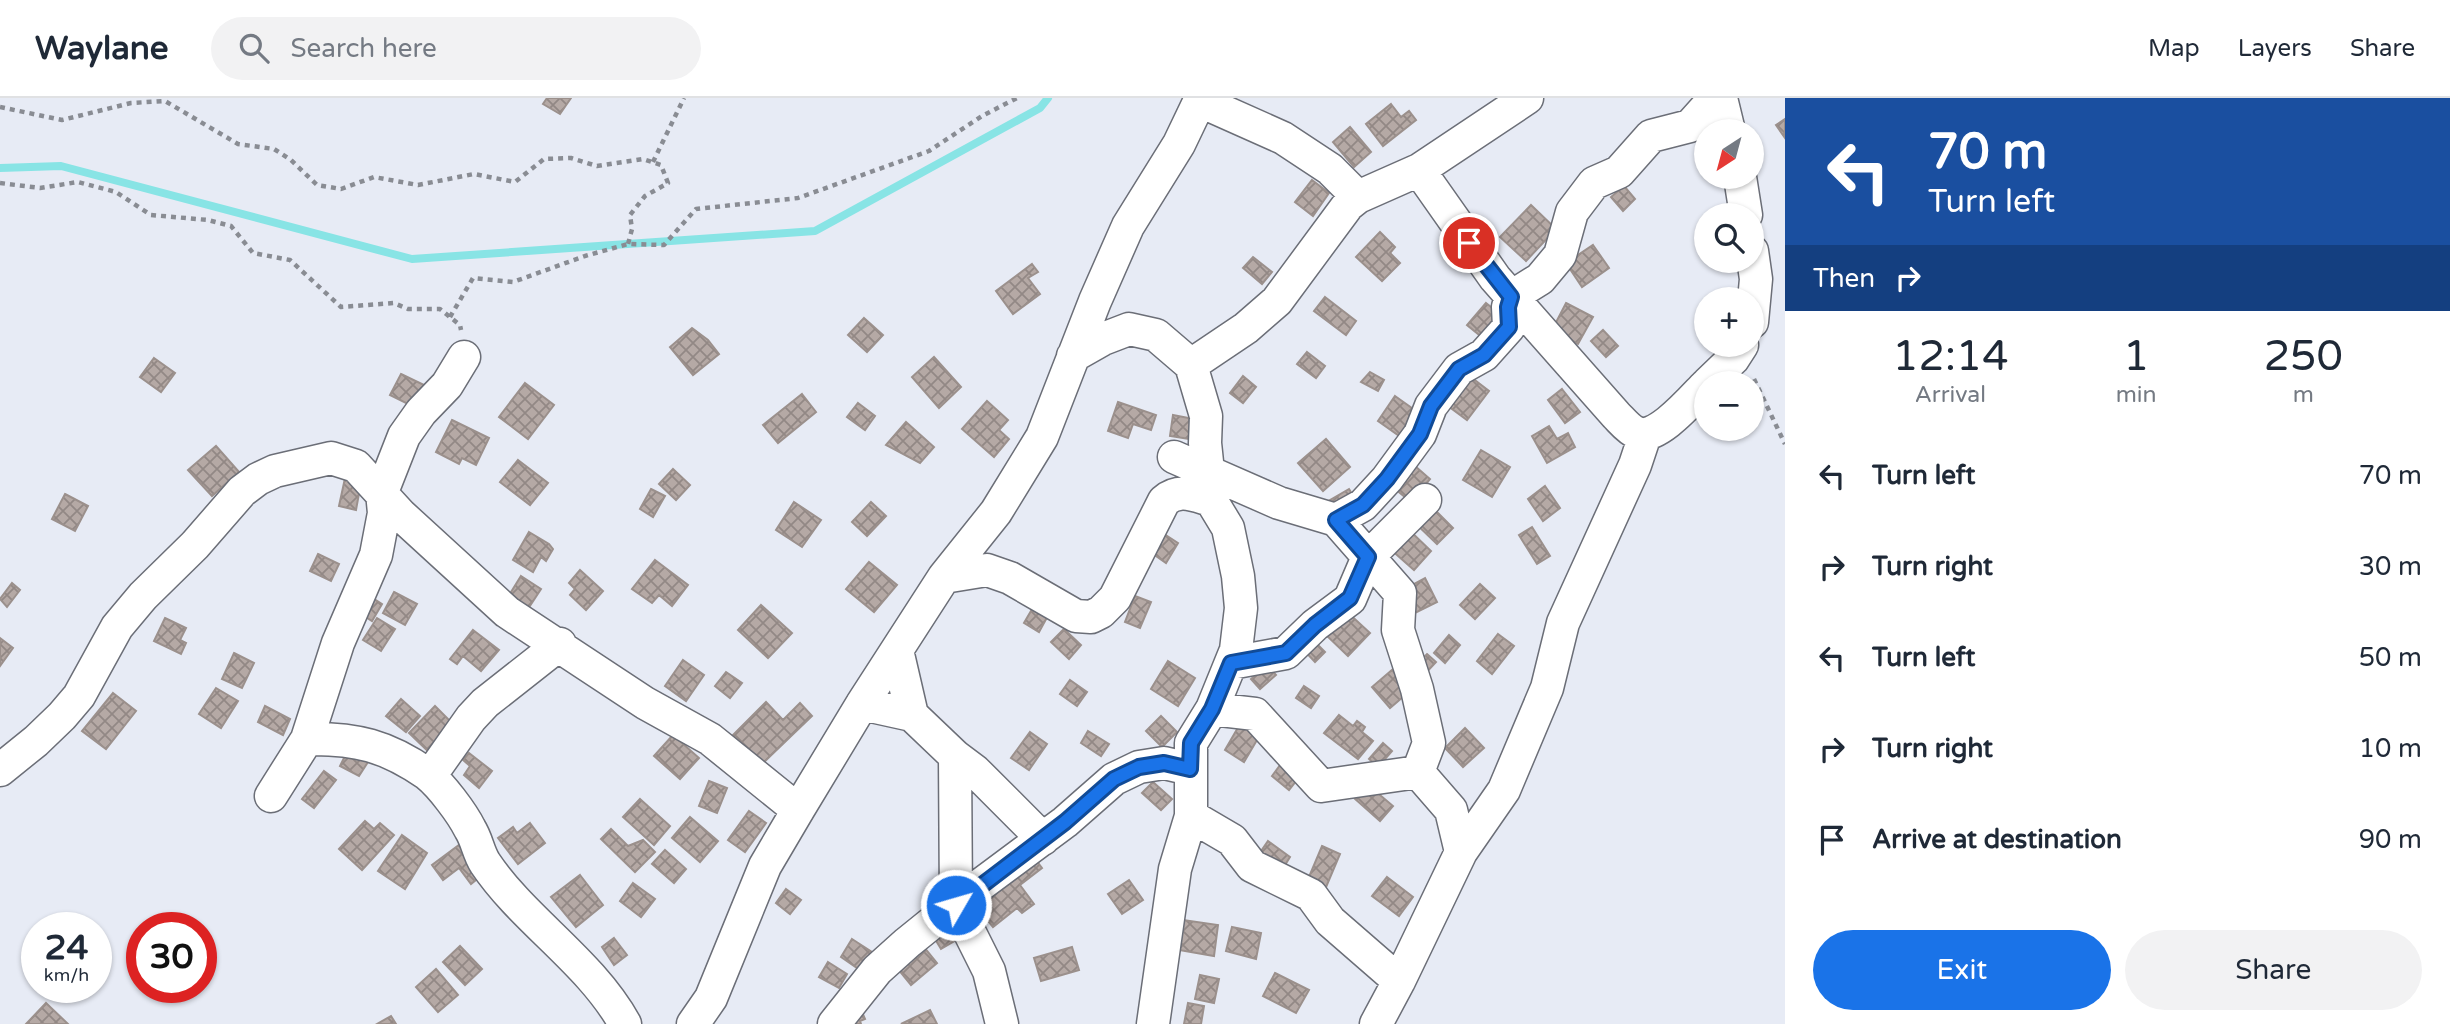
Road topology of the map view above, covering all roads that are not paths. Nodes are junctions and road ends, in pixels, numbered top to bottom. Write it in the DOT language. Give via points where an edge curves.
graph roads {
  1 [pos="1527,98"];
  2 [pos="1715,98"];
  3 [pos="1721,98"];
  4 [pos="1200,99"];
  5 [pos="1726,119"];
  6 [pos="1419,170"];
  7 [pos="1357,197"];
  8 [pos="1511,297"];
  9 [pos="464,356"];
  10 [pos="1073,356"];
  11 [pos="1734,357"];
  12 [pos="1191,365"];
  13 [pos="1721,371"];
  14 [pos="1694,396"];
  15 [pos="1645,435"];
  16 [pos="1174,457"];
  17 [pos="1210,486"];
  18 [pos="382,492"];
  19 [pos="1426,499"];
  20 [pos="1336,520"];
  21 [pos="1368,557"];
  22 [pos="944,577"];
  23 [pos="560,644"];
  24 [pos="897,650"];
  25 [pos="1231,663"];
  26 [pos="862,704"];
  27 [pos="1212,709"];
  28 [pos="912,715"];
  29 [pos="307,738"];
  30 [pos="955,756"];
  31 [pos="1190,769"];
  32 [pos="0,770"];
  33 [pos="1418,772"];
  34 [pos="430,776"];
  35 [pos="271,796"];
  36 [pos="798,810"];
  37 [pos="1191,816"];
  38 [pos="1043,839"];
  39 [pos="1461,852"];
  40 [pos="956,905"];
  41 [pos="1399,981"];
  42 [pos="625,1024"];
  43 [pos="693,1024"];
  44 [pos="834,1024"];
  45 [pos="1002,1024"];
  46 [pos="1153,1024"];
  47 [pos="1376,1024"];
  1 -- 6 [label="street"];
  2 -- 8 [label="street" via="1690,126 1651,136 1619,172 1594,183 1572,212 1560,255 1540,279"];
  3 -- 5 [label="street"];
  4 -- 7 [label="street" via="1283,138 1330,169"];
  4 -- 10 [label="street" via="1128,226"];
  6 -- 7 [label="street"];
  6 -- 8 [label="street"];
  7 -- 12 [label="street" via="1277,301"];
  8 -- 15 [label="street" via="1616,415"];
  8 -- 20 [label="street" via="1509,327 1484,355 1459,369 1387,479 1363,505"];
  9 -- 18 [label="street" via="404,436"];
  10 -- 12 [label="street" via="1129,329 1156,335"];
  10 -- 22 [label="street" via="1042,437 996,512"];
  11 -- 13 [label="street"];
  12 -- 17 [label="street" via="1206,416"];
  14 -- 15 [label="street" via="1658,431"];
  15 -- 39 [label="street" via="1563,623 1547,688 1522,751 1504,790"];
  16 -- 17 [label="street"];
  17 -- 20 [label="street"];
  17 -- 22 [label="street" via="1172,494 1164,501 1115,598 1091,617 1076,616 987,570"];
  17 -- 25 [label="street" via="1228,528 1238,576 1241,608"];
  18 -- 23 [label="street" via="489,597"];
  18 -- 29 [label="street" via="384,513 376,555 338,643"];
  18 -- 32 [label="street" via="356,466 331,458 258,479 117,627 79,696 62,716"];
  19 -- 21 [label="street"];
  20 -- 21 [label="street"];
  21 -- 25 [label="street" via="1350,598 1286,653"];
  21 -- 33 [label="street" via="1400,593 1398,630 1429,743"];
  22 -- 24 [label="street"];
  23 -- 34 [label="street" via="485,703"];
  23 -- 36 [label="street" via="645,703 710,739"];
  24 -- 26 [label="street"];
  24 -- 28 [label="street"];
  25 -- 27 [label="street"];
  26 -- 28 [label="street"];
  26 -- 36 [label="street"];
  27 -- 31 [label="street" via="1191,743"];
  27 -- 33 [label="street" via="1255,714 1321,786"];
  28 -- 30 [label="street"];
  29 -- 34 [label="street" via="350,739 373,746"];
  29 -- 35 [label="street"];
  30 -- 38 [label="street"];
  30 -- 40 [label="street"];
  31 -- 37 [label="street"];
  31 -- 38 [label="street" via="1164,763 1139,767 1114,779"];
  33 -- 39 [label="street" via="1451,810"];
  34 -- 42 [label="street" via="471,830 478,850 500,882 611,998"];
  36 -- 43 [label="street" via="765,866 710,998"];
  37 -- 41 [label="street" via="1232,840 1252,866 1311,895 1330,921"];
  37 -- 46 [label="street" via="1175,869"];
  38 -- 40 [label="street"];
  39 -- 41 [label="street"];
  40 -- 44 [label="street" via="877,970"];
  40 -- 45 [label="street" via="989,971"];
  41 -- 47 [label="street"];
}
